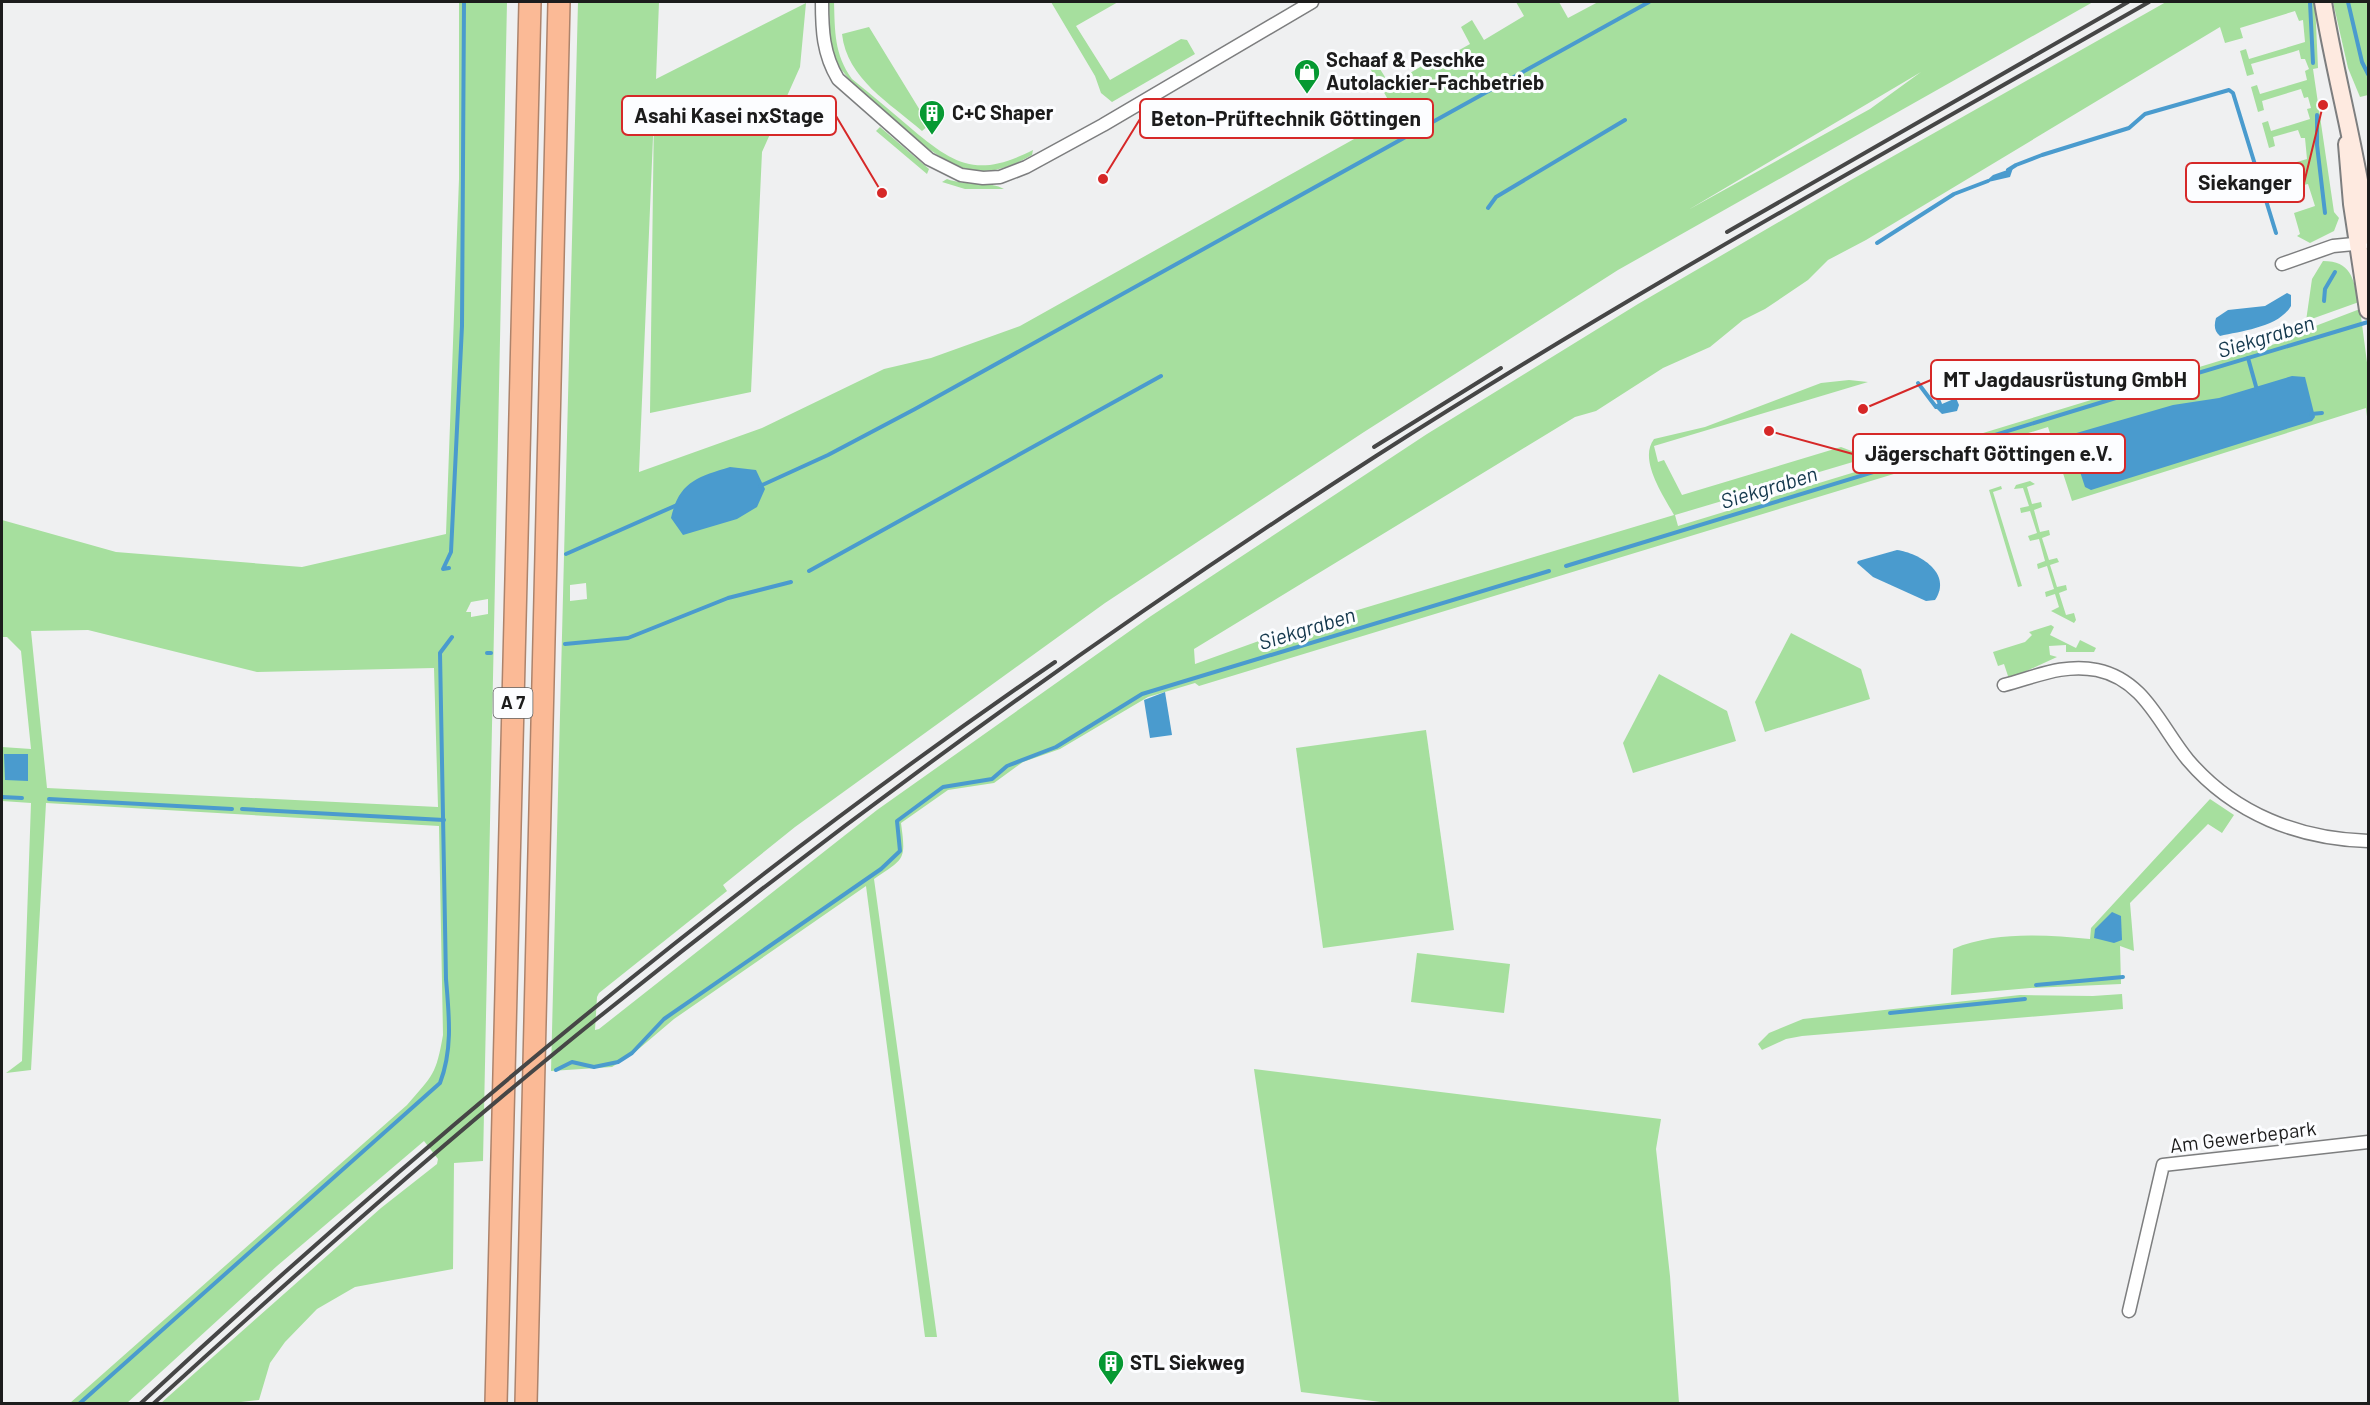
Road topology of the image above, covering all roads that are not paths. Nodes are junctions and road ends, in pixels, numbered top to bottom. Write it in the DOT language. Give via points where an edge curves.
graph roads {
  1 [pos="530,2"];
  2 [pos="559,2"];
  3 [pos="822,2"];
  4 [pos="1312,2"];
  5 [pos="2323,2"];
  6 [pos="2365,240"];
  7 [pos="2282,264"];
  8 [pos="2368,310"];
  9 [pos="2004,685"];
  10 [pos="2368,841"];
  11 [pos="2368,1142"];
  12 [pos="2129,1311"];
  13 [pos="496,1404"];
  14 [pos="526,1404"];
  1 -- 13 [label="highway, A 7"];
  2 -- 14 [label="highway, A 7"];
  3 -- 4 [label="street" via="823,41 838,79 929,159 961,175 983,178 1000,177 1026,167"];
  5 -- 6 [label="main road" via="2346,123 2359,167"];
  6 -- 7 [label="street" via="2333,246"];
  6 -- 8 [label="main road"];
  9 -- 10 [label="street" via="2066,668 2088,668 2109,674 2140,693 2189,761 2243,807 2302,833"];
  11 -- 12 [label="street, Am Gewerbepark" via="2163,1165"];
}
